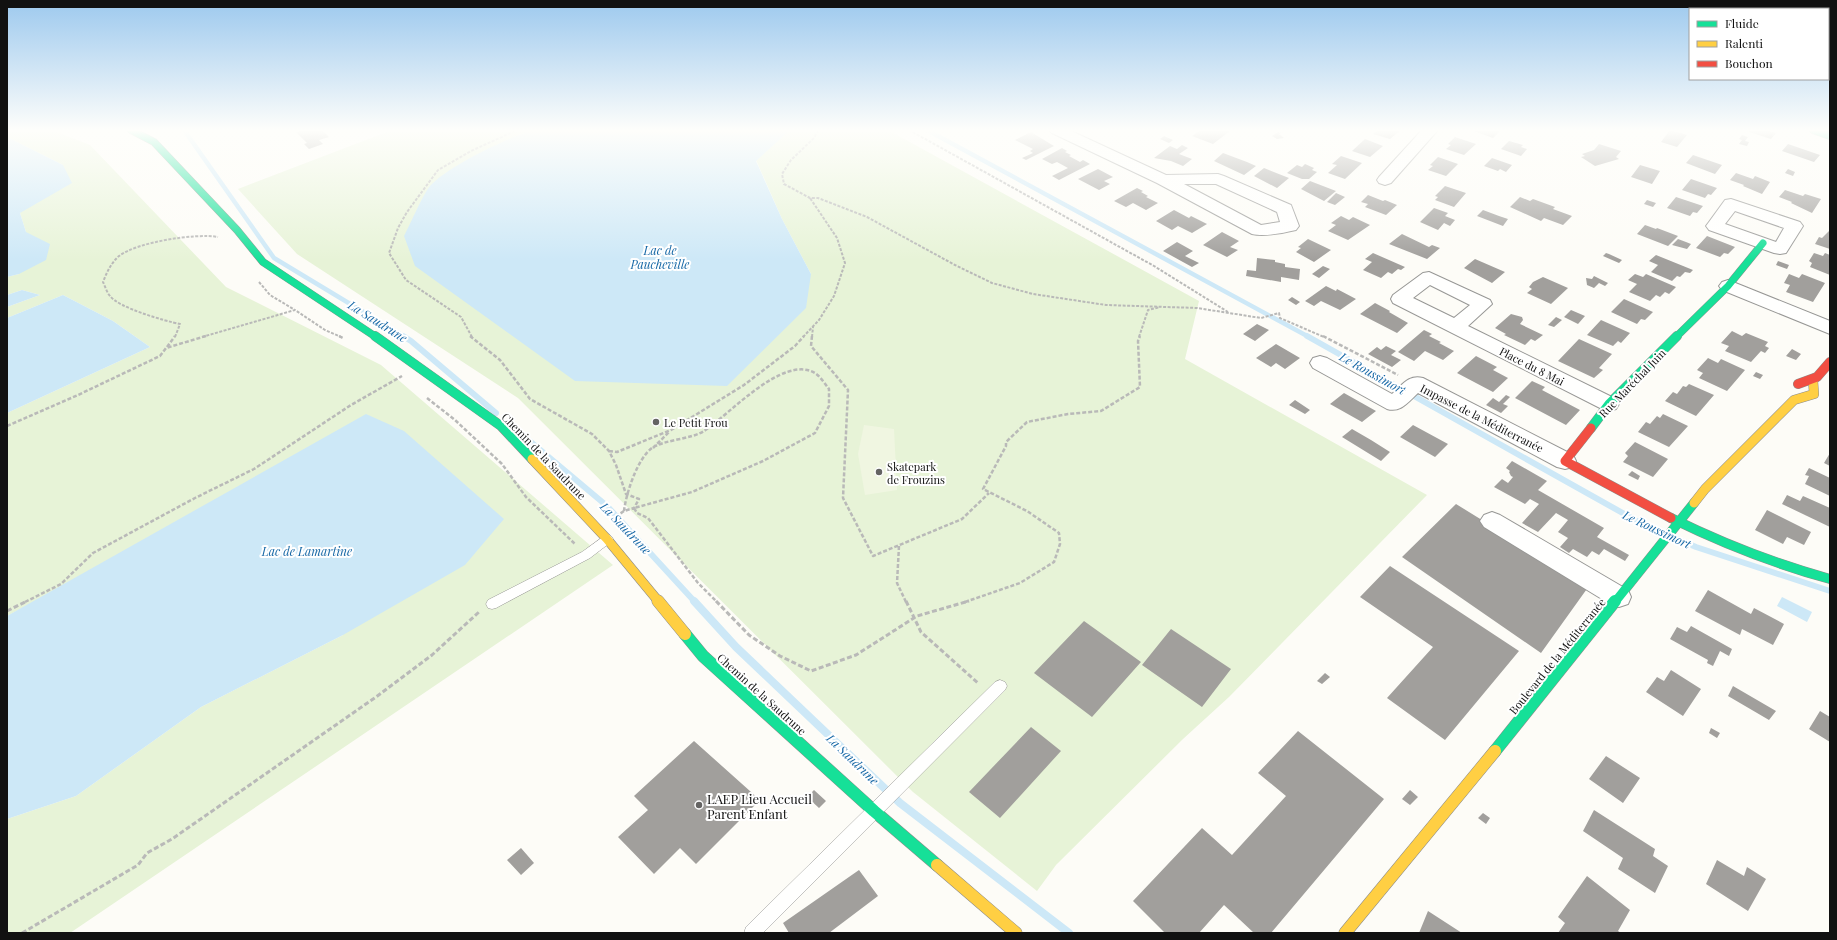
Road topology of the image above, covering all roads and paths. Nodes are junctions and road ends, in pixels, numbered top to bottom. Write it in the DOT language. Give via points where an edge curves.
graph roads {
  1 [pos="184,174"];
  2 [pos="435,174"];
  3 [pos="782,174"];
  4 [pos="987,174"];
  5 [pos="1152,174"];
  6 [pos="1391,174"];
  7 [pos="1163,180"];
  8 [pos="1385,180"];
  9 [pos="810,198"];
  10 [pos="222,241"];
  11 [pos="1763,244"];
  12 [pos="256,278"];
  13 [pos="1728,286"];
  14 [pos="1160,307"];
  15 [pos="295,310"];
  16 [pos="1229,313"];
  17 [pos="813,327"];
  18 [pos="1455,327"];
  19 [pos="1830,328"];
  20 [pos="346,339"];
  21 [pos="166,348"];
  22 [pos="1830,362"];
  23 [pos="1320,363"];
  24 [pos="398,372"];
  25 [pos="404,375"];
  26 [pos="407,378"];
  27 [pos="1813,380"];
  28 [pos="1416,384"];
  29 [pos="422,392"];
  30 [pos="1794,400"];
  31 [pos="1609,404"];
  32 [pos="7,426"];
  33 [pos="671,430"];
  34 [pos="652,448"];
  35 [pos="609,451"];
  36 [pos="1565,461"];
  37 [pos="989,492"];
  38 [pos="626,494"];
  39 [pos="634,508"];
  40 [pos="624,511"];
  41 [pos="611,520"];
  42 [pos="1492,521"];
  43 [pos="1676,525"];
  44 [pos="607,539"];
  45 [pos="899,546"];
  46 [pos="586,555"];
  47 [pos="1830,579"];
  48 [pos="1619,598"];
  49 [pos="492,604"];
  50 [pos="7,611"];
  51 [pos="914,618"];
  52 [pos="996,690"];
  53 [pos="874,811"];
  54 [pos="22,933"];
  55 [pos="752,933"];
  56 [pos="1016,933"];
  57 [pos="1345,933"];
  1 -- 44 [label="street, Chemin de la Saudrune" via="263,262 397,351 501,426"];
  2 -- 35 [label="path" via="407,212 389,253 406,280 461,317 470,336 500,360 530,399 592,434"];
  3 -- 9 [label="path" via="784,184"];
  4 -- 16 [label="path" via="1154,266"];
  5 -- 7 [label="street"];
  6 -- 8 [label="street"];
  7 -- 7 [label="street" via="1258,230 1290,226 1286,209 1218,179"];
  9 -- 14 [label="path" via="818,198 867,217 992,283 1033,294 1106,305"];
  9 -- 17 [label="path" via="838,238 845,263 834,296"];
  10 -- 21 [label="path" via="217,236 208,234 179,238 126,251 110,264 103,282 110,297 163,321 180,324 175,337"];
  11 -- 13 [label="street, Rue Maréchal Juin"];
  12 -- 15 [label="path" via="270,295"];
  13 -- 19 [label="street"];
  13 -- 31 [label="street, Rue Maréchal Juin"];
  14 -- 16 [label="path" via="1197,308"];
  14 -- 37 [label="path" via="1148,310 1138,341 1140,387 1101,411 1026,422 1006,442 982,489"];
  15 -- 20 [label="path" via="325,330"];
  15 -- 21 [label="path"];
  16 -- 28 [label="path" via="1261,318 1279,314 1280,318 1320,335"];
  17 -- 33 [label="path" via="795,346 744,386"];
  17 -- 45 [label="path" via="811,346 848,390 843,498 873,556"];
  18 -- 31 [label="street, Place du 8 Mai"];
  21 -- 32 [label="path" via="160,356"];
  22 -- 27 [label="street, Boulevard de la Méditerranée"];
  23 -- 28 [label="street, Impasse de la Méditerranée" via="1394,404"];
  24 -- 25 [label="path"];
  25 -- 26 [label="path"];
  25 -- 50 [label="path" via="351,405 254,469 93,553 61,584"];
  27 -- 30 [label="street, Boulevard de la Méditerranée" via="1796,385"];
  27 -- 30 [label="street, Boulevard de la Méditerranée" via="1814,394"];
  28 -- 36 [label="street, Impasse de la Méditerranée"];
  29 -- 46 [label="path" via="502,464 526,497"];
  30 -- 43 [label="street, Boulevard de la Méditerranée" via="1732,461"];
  31 -- 36 [label="street, Rue Maréchal Juin"];
  33 -- 34 [label="path"];
  33 -- 35 [label="path" via="617,452"];
  34 -- 38 [label="path" via="640,463"];
  34 -- 39 [label="path" via="703,432 770,379 787,372 799,369 815,373 829,389 829,406 815,433 763,461 692,492"];
  35 -- 38 [label="path"];
  36 -- 43 [label="street"];
  37 -- 45 [label="path" via="962,519"];
  37 -- 51 [label="path" via="1027,511 1059,533 1060,544 1054,562 1020,583"];
  38 -- 39 [label="path" via="639,498"];
  38 -- 40 [label="path"];
  39 -- 40 [label="path"];
  39 -- 51 [label="path" via="637,513 648,518 698,583 749,635 780,656 811,671 856,655"];
  40 -- 41 [label="path"];
  42 -- 48 [label="street"];
  43 -- 47 [label="street" via="1806,574"];
  43 -- 48 [label="street, Boulevard de la Méditerranée"];
  44 -- 46 [label="lane"];
  44 -- 53 [label="street, Chemin de la Saudrune" via="703,656"];
  45 -- 51 [label="path" via="897,583"];
  46 -- 49 [label="lane"];
  48 -- 57 [label="street, Boulevard de la Méditerranée"];
  49 -- 54 [label="path" via="480,611 432,655 376,697 172,839 147,852 138,865"];
  51 -- 52 [label="path" via="921,632"];
  52 -- 53 [label="lane"];
  53 -- 55 [label="lane"];
  53 -- 56 [label="street, Chemin de la Saudrune"];
}
